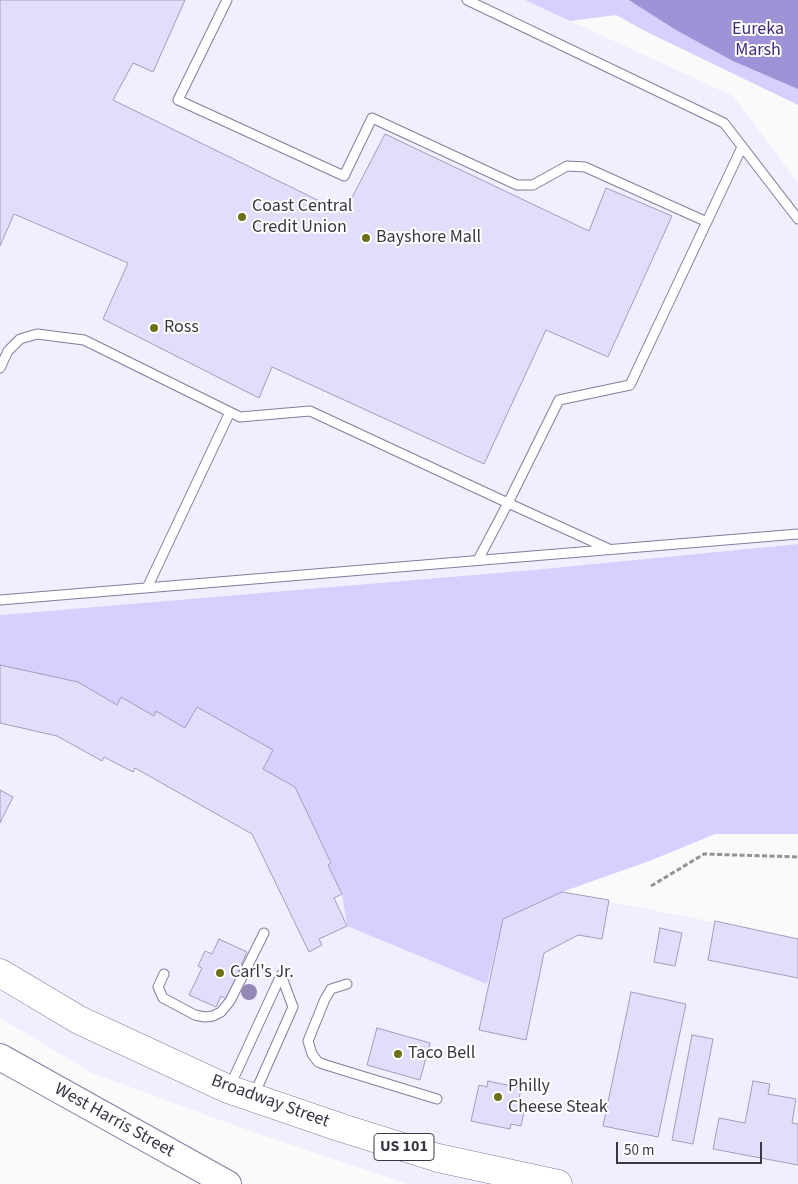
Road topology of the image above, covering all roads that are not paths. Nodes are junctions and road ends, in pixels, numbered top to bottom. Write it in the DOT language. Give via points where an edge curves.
graph roads {
  1 [pos="226,0"];
  2 [pos="467,0"];
  3 [pos="742,147"];
  4 [pos="798,219"];
  5 [pos="707,222"];
  6 [pos="0,368"];
  7 [pos="230,412"];
  8 [pos="508,503"];
  9 [pos="798,534"];
  10 [pos="610,549"];
  11 [pos="478,560"];
  12 [pos="148,588"];
  13 [pos="0,600"];
  14 [pos="264,933"];
  15 [pos="0,973"];
  16 [pos="164,974"];
  17 [pos="346,984"];
  18 [pos="0,1057"];
  19 [pos="240,1093"];
  20 [pos="437,1099"];
  21 [pos="228,1184"];
  22 [pos="558,1184"];
  1 -- 5 [label="lane" via="178,100 344,176 372,118 517,185 533,185 567,166 585,167"];
  2 -- 3 [label="lane" via="724,123"];
  3 -- 4 [label="lane"];
  3 -- 5 [label="lane"];
  5 -- 8 [label="lane" via="630,385 559,400"];
  6 -- 7 [label="lane" via="8,351 20,339 37,334 84,340"];
  7 -- 8 [label="lane" via="240,417 310,411"];
  7 -- 12 [label="lane"];
  8 -- 10 [label="lane"];
  8 -- 11 [label="lane"];
  9 -- 10 [label="lane"];
  10 -- 11 [label="lane"];
  11 -- 12 [label="lane"];
  12 -- 13 [label="lane"];
  14 -- 16 [label="lane" via="230,1001 213,1016 195,1014 163,998 158,987"];
  15 -- 19 [label="highway, Broadway Street / US 101" via="79,1020"];
  17 -- 20 [label="lane" via="331,989 308,1041 318,1062"];
  18 -- 21 [label="main road, West Harris Street"];
  19 -- 19 [label="lane" via="293,1007 281,975"];
  19 -- 22 [label="highway, Broadway Street / US 101" via="438,1158"];
}
